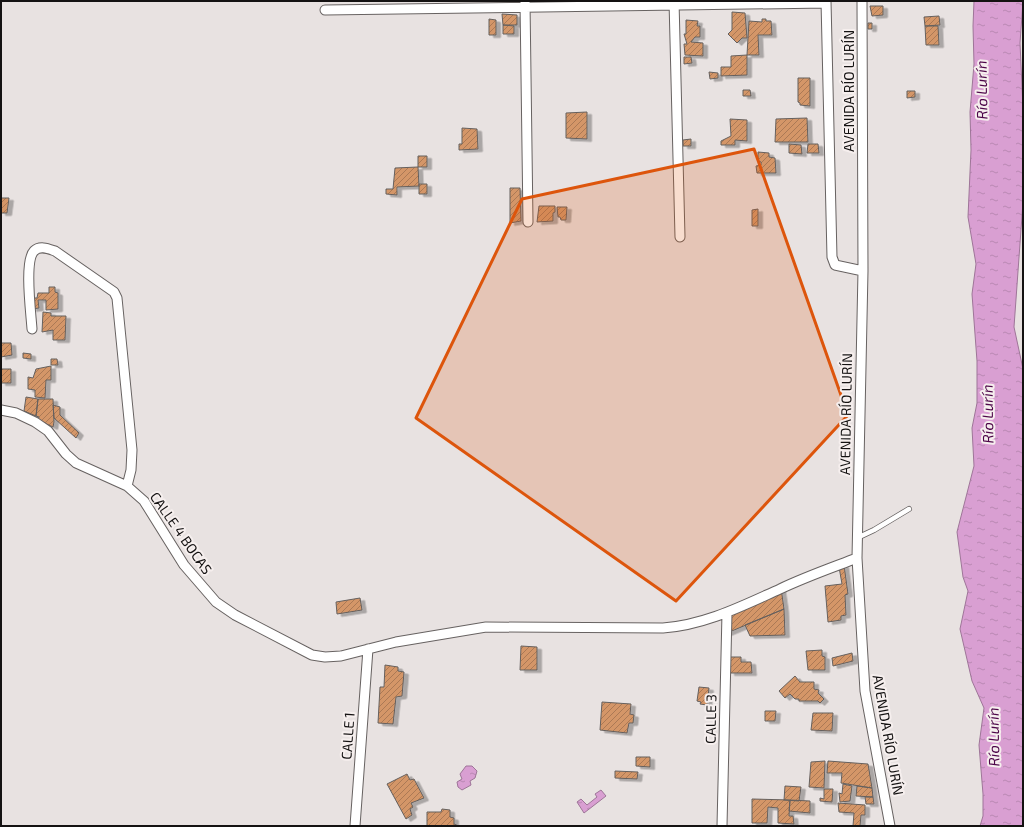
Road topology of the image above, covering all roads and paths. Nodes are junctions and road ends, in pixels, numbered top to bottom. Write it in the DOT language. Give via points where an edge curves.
graph roads {
  1 [pos="862,1"];
  2 [pos="826,2"];
  3 [pos="674,3"];
  4 [pos="525,4"];
  5 [pos="325,10"];
  6 [pos="528,222"];
  7 [pos="680,237"];
  8 [pos="863,271"];
  9 [pos="32,329"];
  10 [pos="1,410"];
  11 [pos="127,486"];
  12 [pos="909,509"];
  13 [pos="857,538"];
  14 [pos="857,558"];
  15 [pos="727,613"];
  16 [pos="368,648"];
  17 [pos="355,826"];
  18 [pos="722,826"];
  19 [pos="890,826"];
  1 -- 8 [label="street, AVENIDA RÍO LURÍN"];
  2 -- 3 [label="street"];
  2 -- 8 [label="street" via="832,257 835,265"];
  3 -- 4 [label="street"];
  3 -- 7 [label="street"];
  4 -- 5 [label="street"];
  4 -- 6 [label="street"];
  8 -- 13 [label="street, AVENIDA RÍO LURÍN"];
  9 -- 11 [label="street" via="30,264 34,252 38,249 48,248 55,251 114,292 132,450"];
  10 -- 11 [label="street, CALLE 4 BOCAS" via="16,413 35,422 48,431 66,454 76,462"];
  11 -- 16 [label="street, CALLE 4 BOCAS" via="144,501 194,579 216,602 235,616 312,655 341,656"];
  12 -- 13 [label="lane"];
  13 -- 14 [label="street, AVENIDA RÍO LURÍN"];
  14 -- 15 [label="street, CALLE 4 BOCAS"];
  14 -- 19 [label="street, AVENIDA RÍO LURÍN" via="865,691"];
  15 -- 16 [label="street, CALLE 4 BOCAS" via="684,626 663,628 486,627"];
  15 -- 18 [label="street, CALLE 3"];
  16 -- 17 [label="street, CALLE 1"];
}
